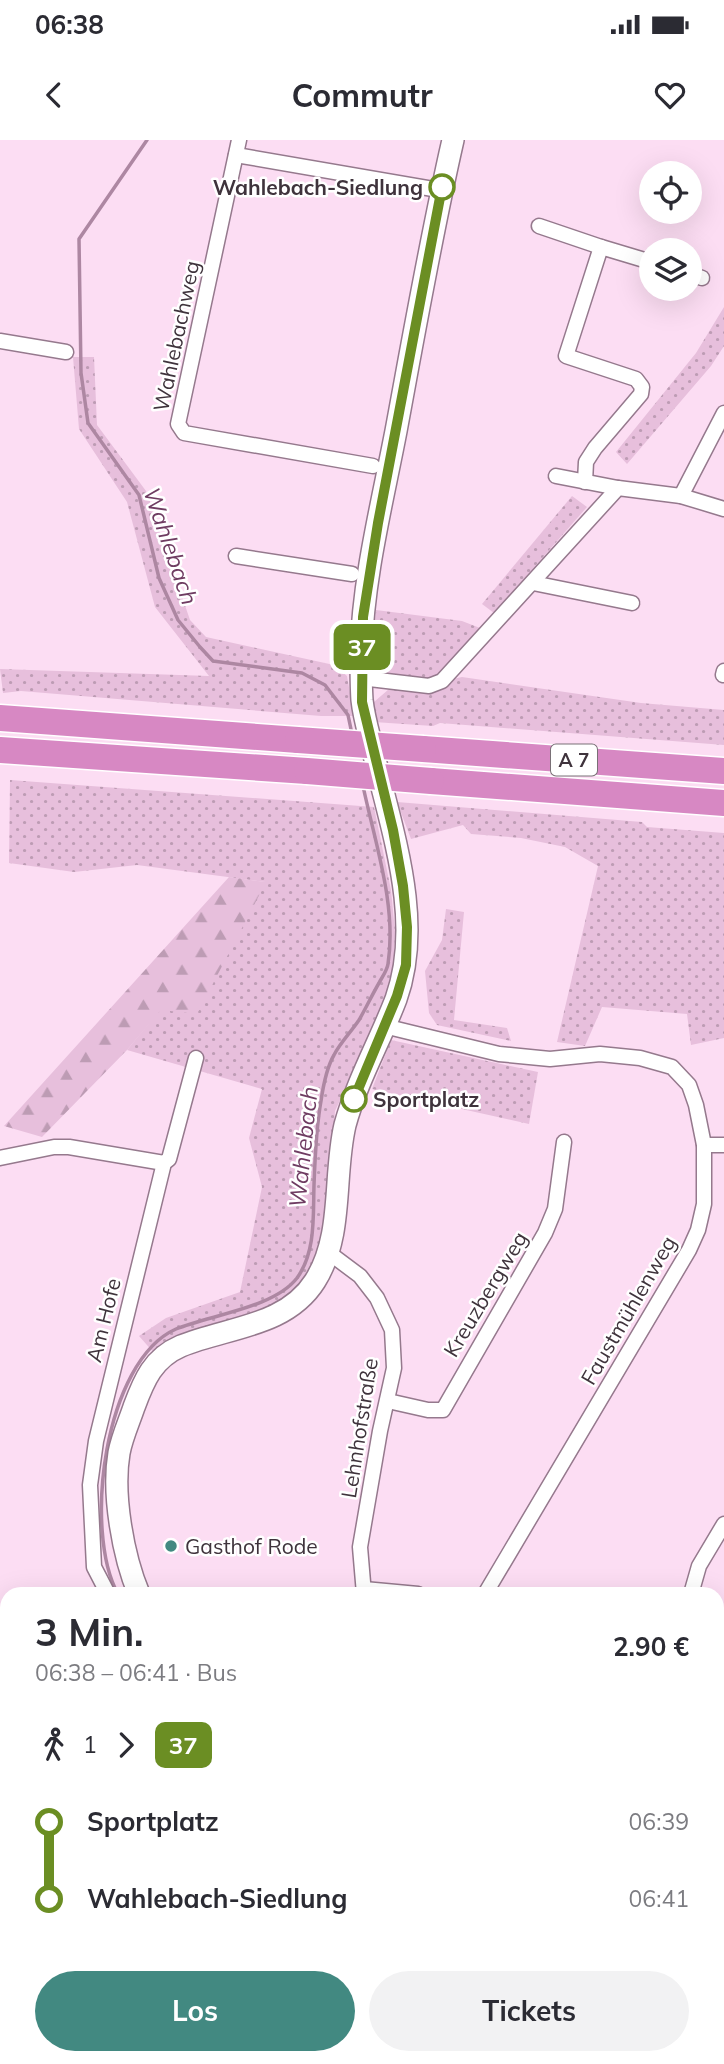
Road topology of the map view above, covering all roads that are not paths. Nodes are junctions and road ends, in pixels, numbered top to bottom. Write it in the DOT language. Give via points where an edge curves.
graph roads {
  1 [pos="453,140"];
  2 [pos="237,147"];
  3 [pos="433,189"];
  4 [pos="539,226"];
  5 [pos="601,247"];
  6 [pos="639,258"];
  7 [pos="0,341"];
  8 [pos="65,352"];
  9 [pos="724,413"];
  10 [pos="373,466"];
  11 [pos="556,476"];
  12 [pos="585,482"];
  13 [pos="618,488"];
  14 [pos="681,496"];
  15 [pos="724,509"];
  16 [pos="236,556"];
  17 [pos="352,574"];
  18 [pos="533,583"];
  19 [pos="632,603"];
  20 [pos="361,678"];
  21 [pos="0,718"];
  22 [pos="0,750"];
  23 [pos="724,771"];
  24 [pos="724,803"];
  25 [pos="384,1026"];
  26 [pos="196,1058"];
  27 [pos="565,1142"];
  28 [pos="704,1145"];
  29 [pos="724,1145"];
  30 [pos="0,1158"];
  31 [pos="164,1164"];
  32 [pos="328,1252"];
  33 [pos="388,1401"];
  34 [pos="724,1524"];
  35 [pos="104,1587"];
  36 [pos="136,1587"];
  37 [pos="364,1587"];
  38 [pos="489,1587"];
  39 [pos="693,1587"];
  1 -- 20 [label="main road" via="378,523 363,617"];
  2 -- 3 [label="street"];
  2 -- 10 [label="street, Wahlebachweg" via="178,424 184,433"];
  4 -- 5 [label="street"];
  5 -- 6 [label="street"];
  5 -- 12 [label="street" via="566,356 636,379 642,387 586,462"];
  7 -- 8 [label="street"];
  9 -- 14 [label="street"];
  11 -- 12 [label="street"];
  12 -- 13 [label="street"];
  13 -- 14 [label="street"];
  13 -- 18 [label="street"];
  14 -- 15 [label="street"];
  16 -- 17 [label="street"];
  18 -- 19 [label="street"];
  18 -- 20 [label="street" via="442,681 429,686"];
  20 -- 25 [label="main road" via="366,719 393,830 407,927 406,965"];
  21 -- 23 [label="highway, A 7, bridge"];
  22 -- 24 [label="highway, A 7, bridge"];
  25 -- 28 [label="street, Faustmühlenweg" via="499,1054 550,1059 600,1054 672,1067 689,1085"];
  25 -- 32 [label="main road" via="345,1125"];
  26 -- 31 [label="street, Am Hofe"];
  27 -- 33 [label="street, Kreuzbergweg" via="555,1209 545,1233 443,1410"];
  28 -- 29 [label="street"];
  28 -- 38 [label="street, Faustmühlenweg" via="704,1204 689,1250"];
  30 -- 31 [label="street" via="69,1147"];
  31 -- 35 [label="street, Am Hofe" via="118,1342 91,1474 94,1567"];
  32 -- 33 [label="street, Lehnhofstraße" via="360,1276 392,1330 394,1368"];
  32 -- 36 [label="main road" via="314,1283 288,1308 181,1347 153,1365 122,1441 118,1465 122,1535"];
  33 -- 37 [label="street, Lehnhofstraße" via="360,1547"];
  34 -- 39 [label="street" via="699,1566"];
}
